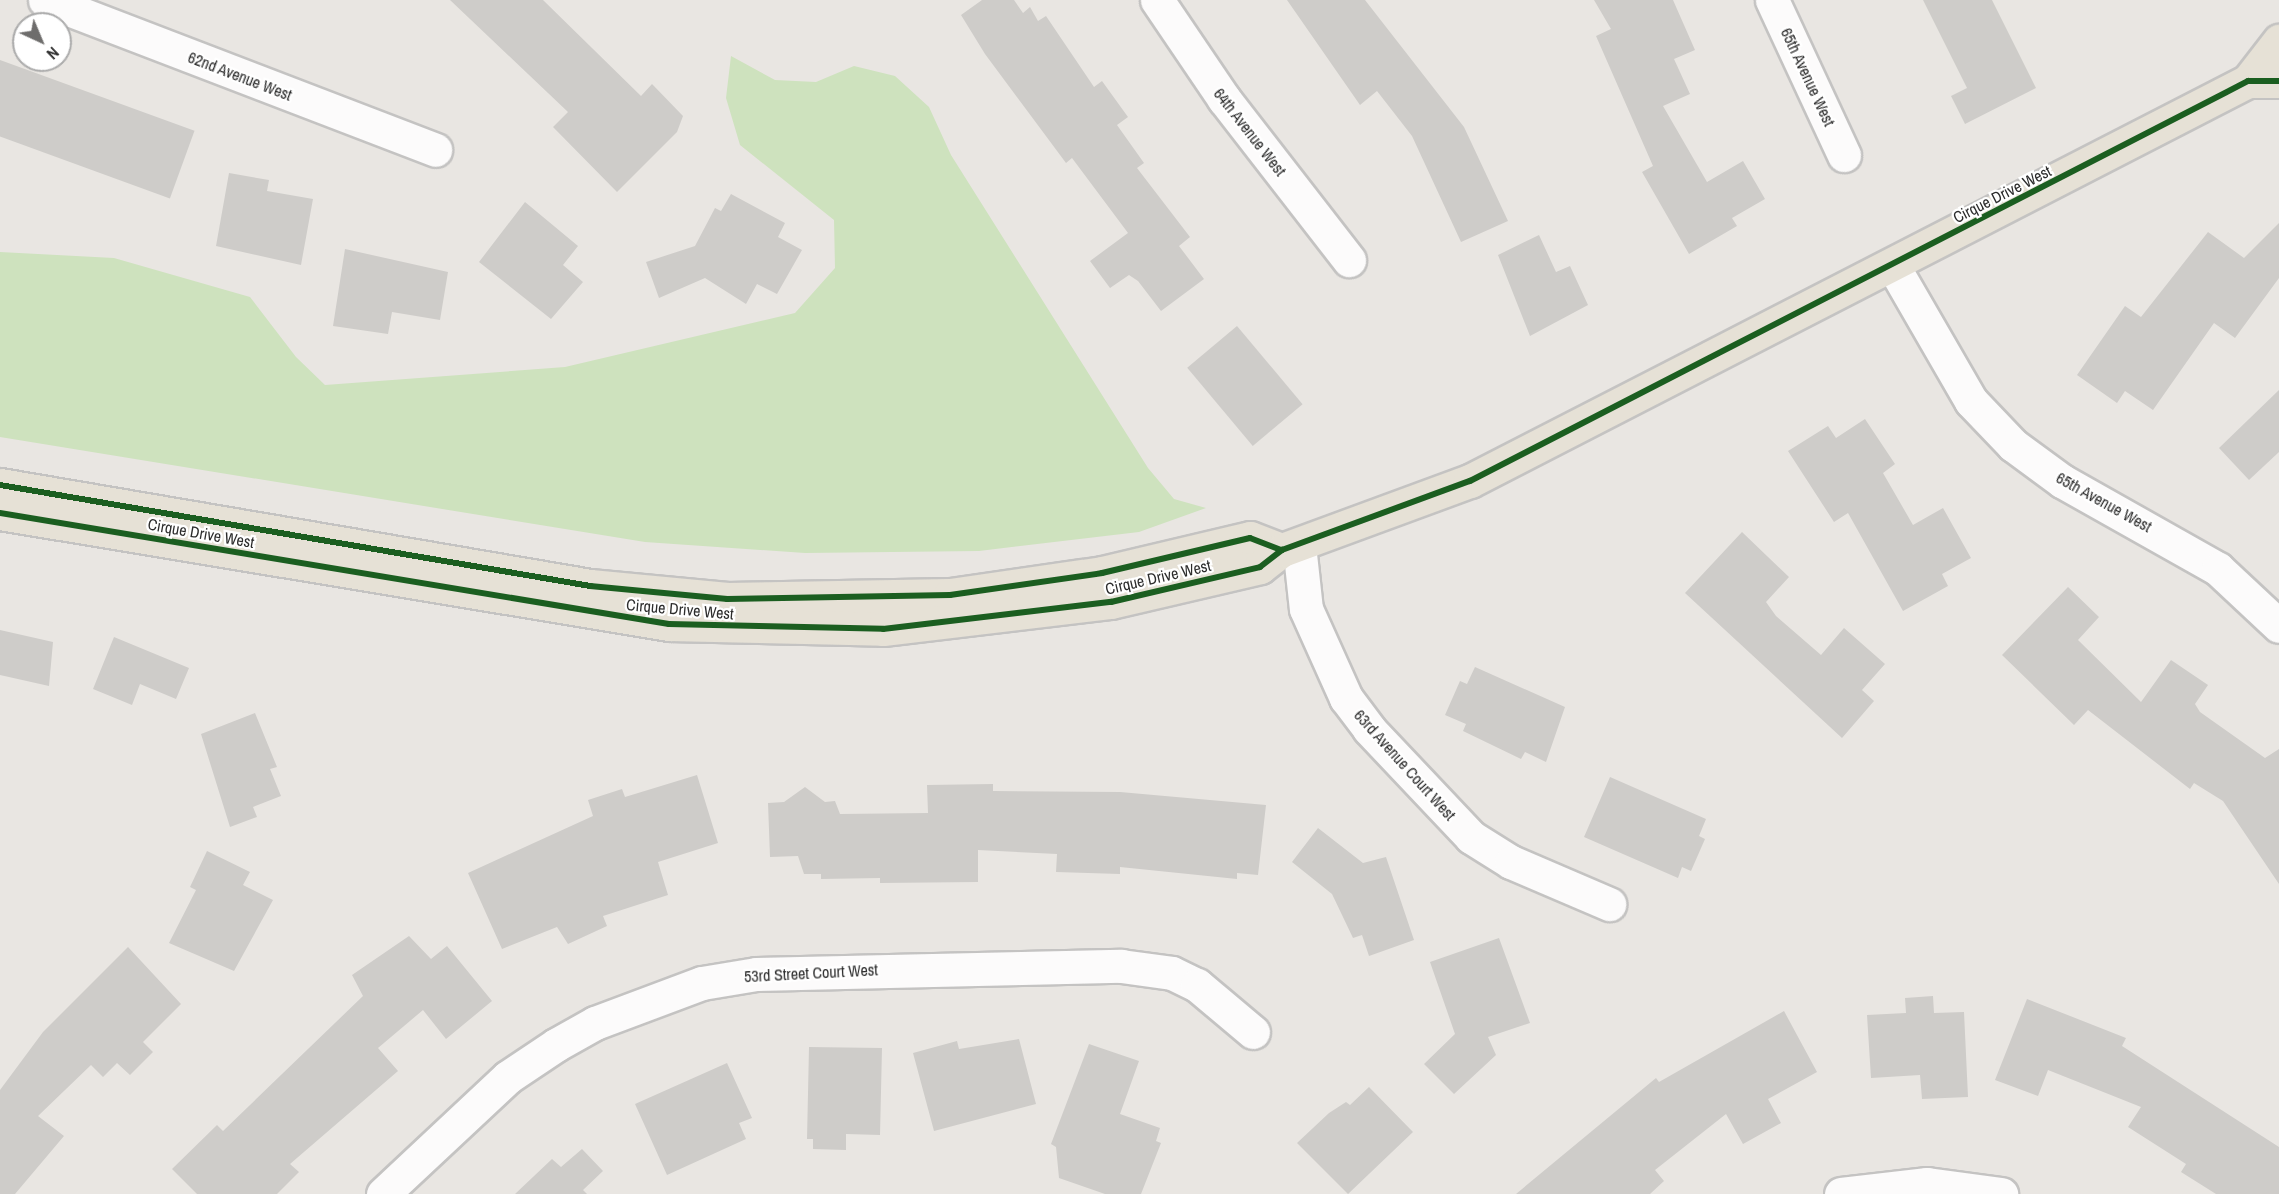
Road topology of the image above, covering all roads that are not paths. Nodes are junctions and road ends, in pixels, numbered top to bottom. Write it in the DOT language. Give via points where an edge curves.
graph roads {
  1 [pos="45,0"];
  2 [pos="1157,0"];
  3 [pos="1772,0"];
  4 [pos="2279,41"];
  5 [pos="2264,81"];
  6 [pos="435,150"];
  7 [pos="1844,154"];
  8 [pos="1349,260"];
  9 [pos="1893,266"];
  10 [pos="0,485"];
  11 [pos="0,513"];
  12 [pos="1290,547"];
  13 [pos="2279,626"];
  14 [pos="1610,904"];
  15 [pos="1253,1032"];
  16 [pos="382,1194"];
  17 [pos="1841,1194"];
  18 [pos="2001,1194"];
  1 -- 6 [label="street, 62nd Avenue West"];
  2 -- 8 [label="street, 64th Avenue West" via="1224,99"];
  3 -- 7 [label="street, 65th Avenue West"];
  4 -- 5 [label="main road, Cirque Drive West"];
  5 -- 9 [label="main road, Cirque Drive West"];
  9 -- 12 [label="main road, Cirque Drive West" via="1508,464"];
  9 -- 13 [label="street, 65th Avenue West" via="1971,401 2013,445 2062,482 2218,569"];
  10 -- 12 [label="main road, Cirque Drive West" via="590,586 728,599 950,595 1101,573 1250,538"];
  11 -- 12 [label="main road, Cirque Drive West" via="600,615 737,628 883,629 1036,615 1247,571"];
  12 -- 14 [label="street, 63rd Avenue Court West" via="1306,609 1346,698 1369,729 1471,837 1511,862"];
  15 -- 16 [label="street, 53rd Street Court West" via="1197,985 1172,973 1121,966 756,974 702,983 628,1009 556,1045 508,1077"];
  17 -- 18 [label="street" via="1927,1184"];
}
